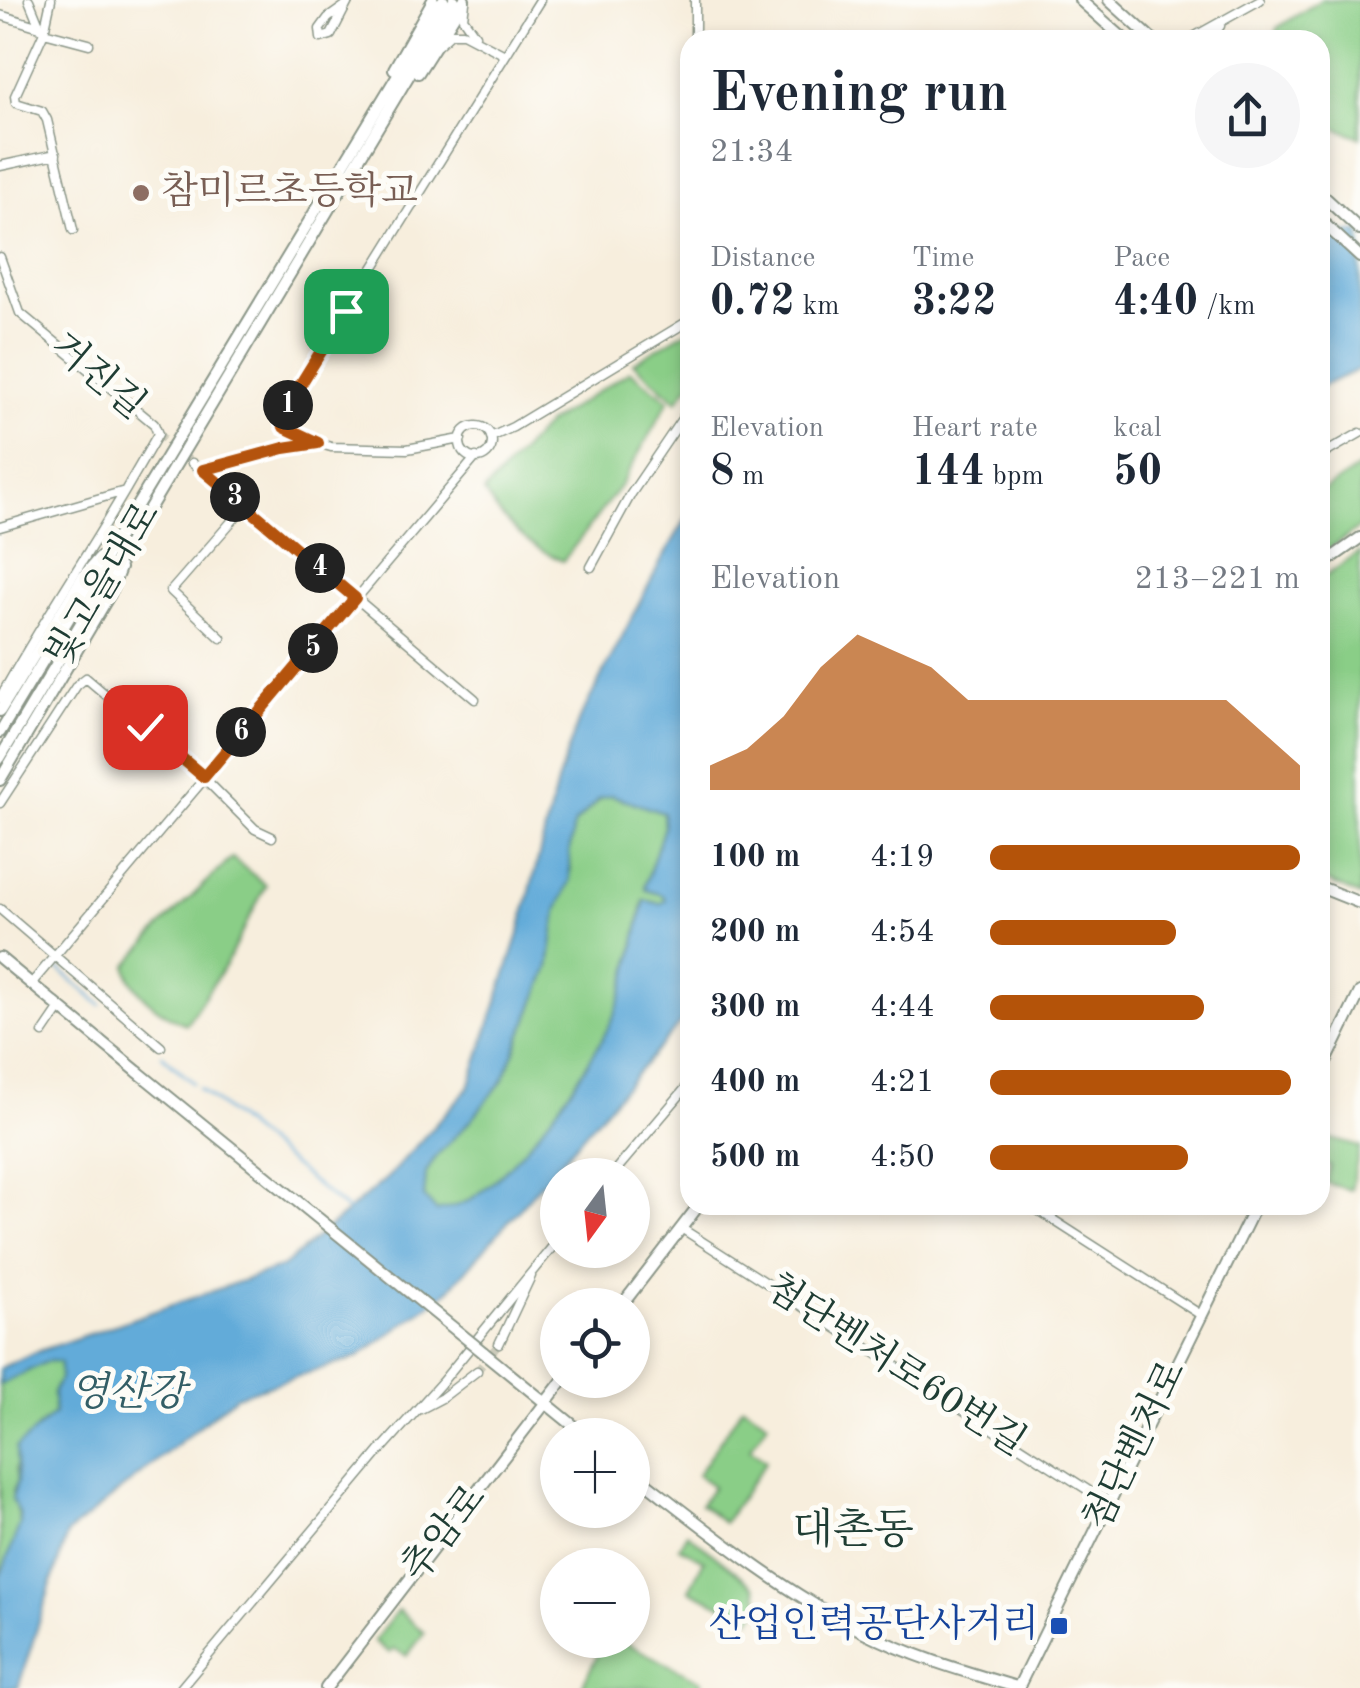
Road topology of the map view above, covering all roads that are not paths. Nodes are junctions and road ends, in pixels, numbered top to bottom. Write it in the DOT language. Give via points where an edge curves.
graph roads {
  1 [pos="30,0"];
  2 [pos="51,0"];
  3 [pos="434,0"];
  4 [pos="443,0"];
  5 [pos="454,0"];
  6 [pos="465,0"];
  7 [pos="540,0"];
  8 [pos="695,0"];
  9 [pos="1080,0"];
  10 [pos="1110,0"];
  11 [pos="1260,0"];
  12 [pos="0,15"];
  13 [pos="1223,23"];
  14 [pos="42,30"];
  15 [pos="695,30"];
  16 [pos="1114,30"];
  17 [pos="1142,30"];
  18 [pos="1209,30"];
  19 [pos="1217,30"];
  20 [pos="477,39"];
  21 [pos="89,44"];
  22 [pos="431,52"];
  23 [pos="505,55"];
  24 [pos="366,124"];
  25 [pos="377,131"];
  26 [pos="56,154"];
  27 [pos="0,166"];
  28 [pos="1330,202"];
  29 [pos="1330,229"];
  30 [pos="73,230"];
  31 [pos="1360,230"];
  32 [pos="0,257"];
  33 [pos="1360,257"];
  34 [pos="680,326"];
  35 [pos="680,422"];
  36 [pos="1360,433"];
  37 [pos="491,436"];
  38 [pos="461,440"];
  39 [pos="318,443"];
  40 [pos="1330,450"];
  41 [pos="476,458"];
  42 [pos="192,462"];
  43 [pos="203,470"];
  44 [pos="125,491"];
  45 [pos="246,506"];
  46 [pos="0,526"];
  47 [pos="119,534"];
  48 [pos="1360,538"];
  49 [pos="131,540"];
  50 [pos="1330,559"];
  51 [pos="591,568"];
  52 [pos="355,598"];
  53 [pos="221,638"];
  54 [pos="0,698"];
  55 [pos="475,699"];
  56 [pos="0,711"];
  57 [pos="0,732"];
  58 [pos="0,758"];
  59 [pos="204,777"];
  60 [pos="0,780"];
  61 [pos="0,802"];
  62 [pos="272,837"];
  63 [pos="1330,890"];
  64 [pos="1360,904"];
  65 [pos="0,909"];
  66 [pos="55,954"];
  67 [pos="0,958"];
  68 [pos="32,984"];
  69 [pos="1360,992"];
  70 [pos="60,1008"];
  71 [pos="43,1032"];
  72 [pos="161,1046"];
  73 [pos="1330,1053"];
  74 [pos="680,1095"];
  75 [pos="626,1158"];
  76 [pos="691,1215"];
  77 [pos="1046,1215"];
  78 [pos="1251,1215"];
  79 [pos="681,1228"];
  80 [pos="540,1261"];
  81 [pos="540,1262"];
  82 [pos="635,1288"];
  83 [pos="1201,1315"];
  84 [pos="499,1344"];
  85 [pos="477,1371"];
  86 [pos="549,1398"];
  87 [pos="545,1403"];
  88 [pos="417,1410"];
  89 [pos="564,1418"];
  90 [pos="650,1486"];
  91 [pos="1108,1503"];
  92 [pos="331,1686"];
  93 [pos="182,1688"];
  94 [pos="1019,1688"];
  1 -- 14 [label="street"];
  2 -- 14 [label="street"];
  3 -- 24 [label="main road"];
  4 -- 24 [label="main road, 빛고을대로"];
  5 -- 25 [label="main road, 빛고을대로"];
  6 -- 20 [label="street" via="463,18"];
  6 -- 22 [label="main road"];
  7 -- 23 [label="street"];
  8 -- 15 [label="street"];
  9 -- 16 [label="main road"];
  10 -- 17 [label="main road"];
  11 -- 13 [label="street"];
  12 -- 14 [label="street"];
  13 -- 18 [label="street"];
  13 -- 19 [label="street"];
  14 -- 21 [label="street"];
  14 -- 26 [label="street" via="15,96 16,103 42,112"];
  20 -- 22 [label="street" via="451,33"];
  20 -- 23 [label="street"];
  22 -- 25 [label="main road"];
  23 -- 39 [label="street" via="281,416 284,427"];
  24 -- 47 [label="main road, 빛고을대로"];
  25 -- 49 [label="main road, 빛고을대로"];
  26 -- 27 [label="street"];
  26 -- 30 [label="street"];
  28 -- 31 [label="main road"];
  29 -- 33 [label="main road"];
  32 -- 44 [label="street, 거진길" via="20,313 154,424 158,434"];
  34 -- 37 [label="street"];
  35 -- 51 [label="street" via="630,494"];
  36 -- 40 [label="street"];
  37 -- 38 [label="street" via="475,426"];
  37 -- 41 [label="street" via="489,451"];
  38 -- 39 [label="street" via="407,449"];
  38 -- 41 [label="street"];
  39 -- 43 [label="street"];
  41 -- 52 [label="street"];
  42 -- 43 [label="street"];
  43 -- 45 [label="street"];
  44 -- 46 [label="street"];
  44 -- 54 [label="street"];
  45 -- 52 [label="street"];
  45 -- 53 [label="street" via="171,591"];
  47 -- 56 [label="main road" via="82,578"];
  47 -- 57 [label="main road, 빛고을대로"];
  48 -- 50 [label="main road"];
  49 -- 58 [label="main road, 빛고을대로"];
  49 -- 60 [label="main road" via="110,594"];
  52 -- 55 [label="street"];
  52 -- 59 [label="street"];
  59 -- 61 [label="street" via="86,678"];
  59 -- 62 [label="street" via="255,829"];
  59 -- 66 [label="street"];
  63 -- 64 [label="main road"];
  65 -- 66 [label="street"];
  66 -- 68 [label="street"];
  66 -- 72 [label="street"];
  67 -- 68 [label="main road"];
  68 -- 70 [label="main road"];
  69 -- 73 [label="main road"];
  70 -- 71 [label="street"];
  70 -- 87 [label="main road, bridge"];
  74 -- 75 [label="street"];
  76 -- 79 [label="main road"];
  77 -- 83 [label="street"];
  78 -- 83 [label="main road, 첨단벤처로"];
  79 -- 82 [label="main road"];
  79 -- 91 [label="street, 첨단벤처로60번길"];
  80 -- 88 [label="street"];
  81 -- 84 [label="street"];
  83 -- 91 [label="main road, 첨단벤처로"];
  85 -- 88 [label="street"];
  86 -- 87 [label="main road, 추암로"];
  87 -- 89 [label="main road"];
  87 -- 92 [label="main road, 추암로"];
  88 -- 93 [label="street"];
  90 -- 94 [label="main road" via="824,1610 910,1652"];
  91 -- 94 [label="main road, 첨단벤처로"];
}
